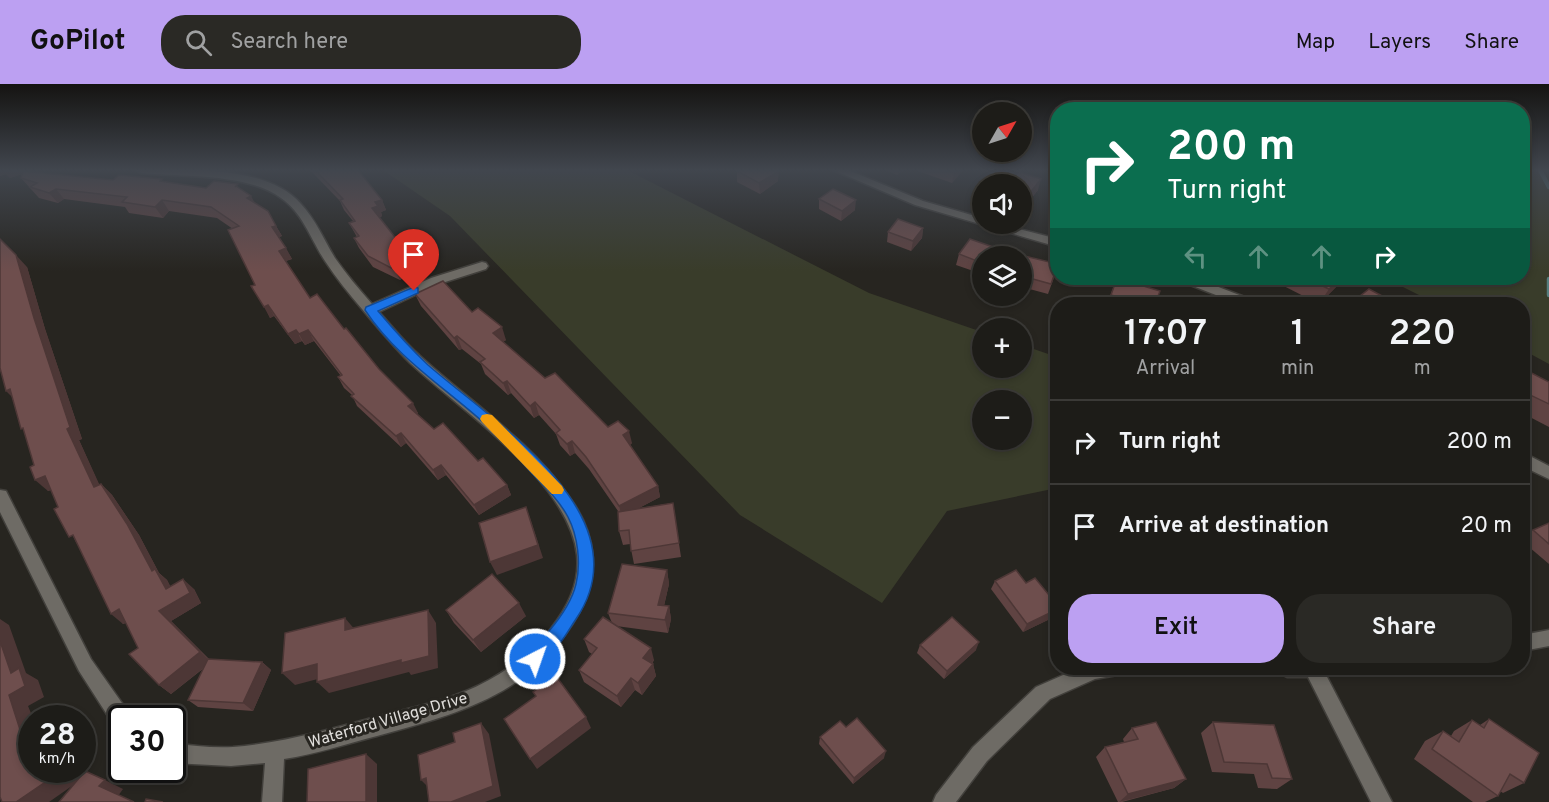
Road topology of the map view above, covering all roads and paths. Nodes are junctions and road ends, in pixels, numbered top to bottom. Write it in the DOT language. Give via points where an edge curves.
graph roads {
  1 [pos="296,204"];
  2 [pos="921,204"];
  3 [pos="972,219"];
  4 [pos="1025,234"];
  5 [pos="1050,241"];
  6 [pos="483,266"];
  7 [pos="1202,285"];
  8 [pos="1232,297"];
  9 [pos="371,310"];
  10 [pos="1530,462"];
  11 [pos="1549,473"];
  12 [pos="0,496"];
  13 [pos="1549,638"];
  14 [pos="1530,641"];
  15 [pos="1083,675"];
  16 [pos="1322,675"];
  17 [pos="112,705"];
  18 [pos="275,753"];
  19 [pos="186,755"];
  20 [pos="272,802"];
  21 [pos="943,802"];
  22 [pos="1382,802"];
  1 -- 9 [label="street, Waterford Village Drive" via="336,268"];
  2 -- 3 [label="street"];
  4 -- 5 [label="street"];
  6 -- 9 [label="street" via="435,281"];
  7 -- 8 [label="street"];
  9 -- 18 [label="street, Waterford Village Drive" via="399,344 501,430 559,492 583,535 584,584 574,609 557,634 535,659 506,682 445,709"];
  10 -- 11 [label="street"];
  12 -- 17 [label="street" via="85,665"];
  13 -- 14 [label="street"];
  15 -- 21 [label="street" via="1043,693 980,754"];
  16 -- 22 [label="street"];
  18 -- 19 [label="street, Waterford Village Drive" via="226,758"];
  18 -- 20 [label="street"];
}
